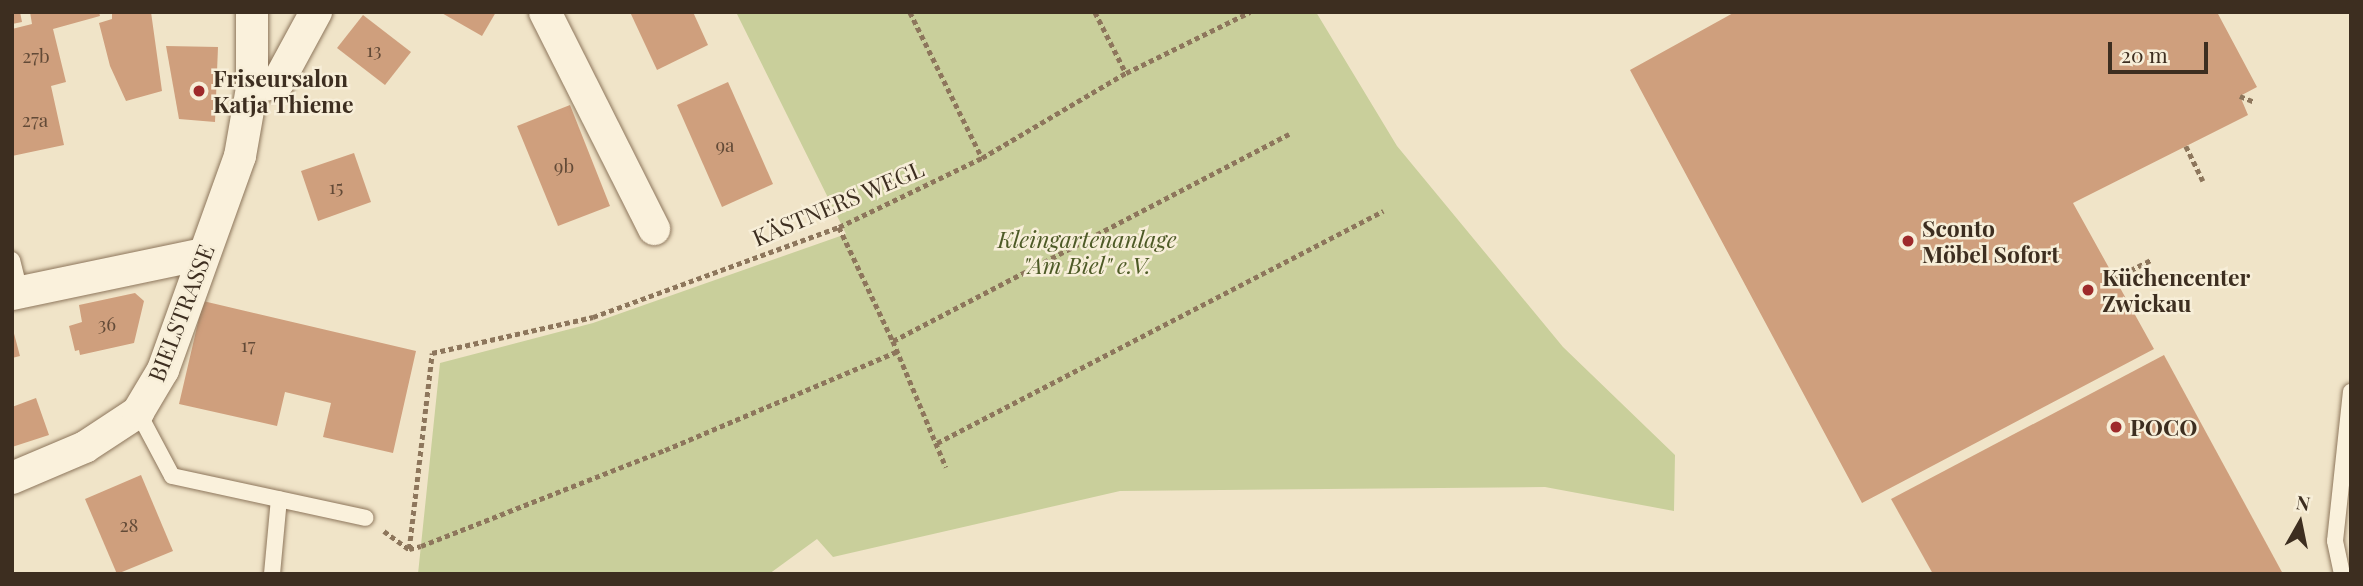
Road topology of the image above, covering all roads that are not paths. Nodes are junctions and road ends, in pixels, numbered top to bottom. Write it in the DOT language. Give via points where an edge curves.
graph roads {
  1 [pos="252,12"];
  2 [pos="316,12"];
  3 [pos="545,12"];
  4 [pos="252,88"];
  5 [pos="654,229"];
  6 [pos="204,254"];
  7 [pos="12,260"];
  8 [pos="16,293"];
  9 [pos="2351,392"];
  10 [pos="138,412"];
  11 [pos="12,478"];
  12 [pos="279,499"];
  13 [pos="366,518"];
  14 [pos="272,574"];
  15 [pos="2342,574"];
  1 -- 4 [label="street, BIELSTRASSE"];
  2 -- 4 [label="street" via="278,82"];
  3 -- 5 [label="street"];
  4 -- 6 [label="street, BIELSTRASSE" via="240,156"];
  6 -- 8 [label="street"];
  6 -- 10 [label="street, BIELSTRASSE" via="163,370"];
  7 -- 8 [label="lane"];
  9 -- 15 [label="lane" via="2335,541"];
  10 -- 11 [label="street, BIELSTRASSE" via="85,447"];
  10 -- 12 [label="lane" via="173,476"];
  12 -- 13 [label="lane"];
  12 -- 14 [label="lane"];
}
